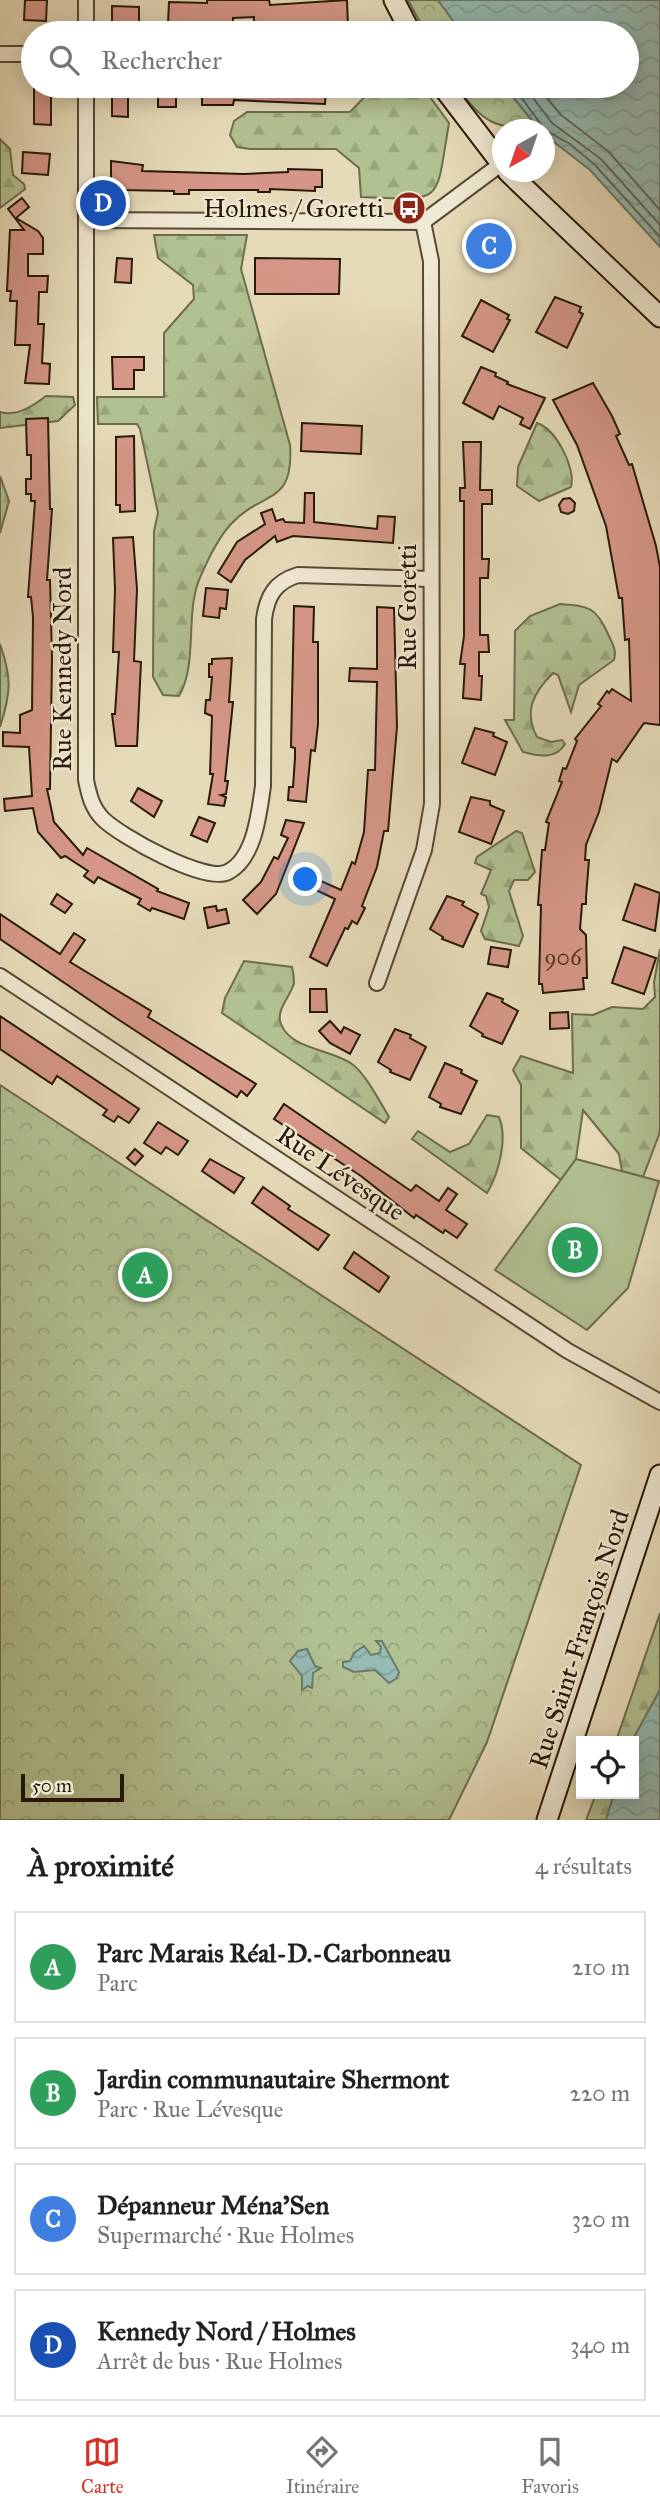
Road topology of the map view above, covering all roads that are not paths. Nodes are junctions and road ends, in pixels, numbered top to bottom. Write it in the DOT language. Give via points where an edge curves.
graph roads {
  1 [pos="86,0"];
  2 [pos="394,0"];
  3 [pos="86,21"];
  4 [pos="405,21"];
  5 [pos="0,54"];
  6 [pos="21,54"];
  7 [pos="86,98"];
  8 [pos="451,98"];
  9 [pos="492,151"];
  10 [pos="492,175"];
  11 [pos="520,182"];
  12 [pos="86,220"];
  13 [pos="423,222"];
  14 [pos="660,317"];
  15 [pos="431,579"];
  16 [pos="0,976"];
  17 [pos="377,983"];
  18 [pos="660,1402"];
  19 [pos="660,1475"];
  20 [pos="547,1820"];
  1 -- 3 [label="street"];
  2 -- 4 [label="street"];
  5 -- 6 [label="street"];
  7 -- 12 [label="street, Rue Kennedy Nord"];
  8 -- 9 [label="street"];
  10 -- 13 [label="street"];
  11 -- 14 [label="street"];
  12 -- 13 [label="street"];
  12 -- 15 [label="street, Rue Kennedy Nord" via="86,780 102,818 140,844 194,869 220,875 230,872 245,854 263,786 264,619 269,595 298,575"];
  13 -- 15 [label="street, Rue Goretti" via="432,261"];
  15 -- 17 [label="street, Rue Goretti" via="430,824"];
  16 -- 18 [label="street, Rue Lévesque" via="557,1344"];
  19 -- 20 [label="street, Rue Saint-François Nord"];
}
